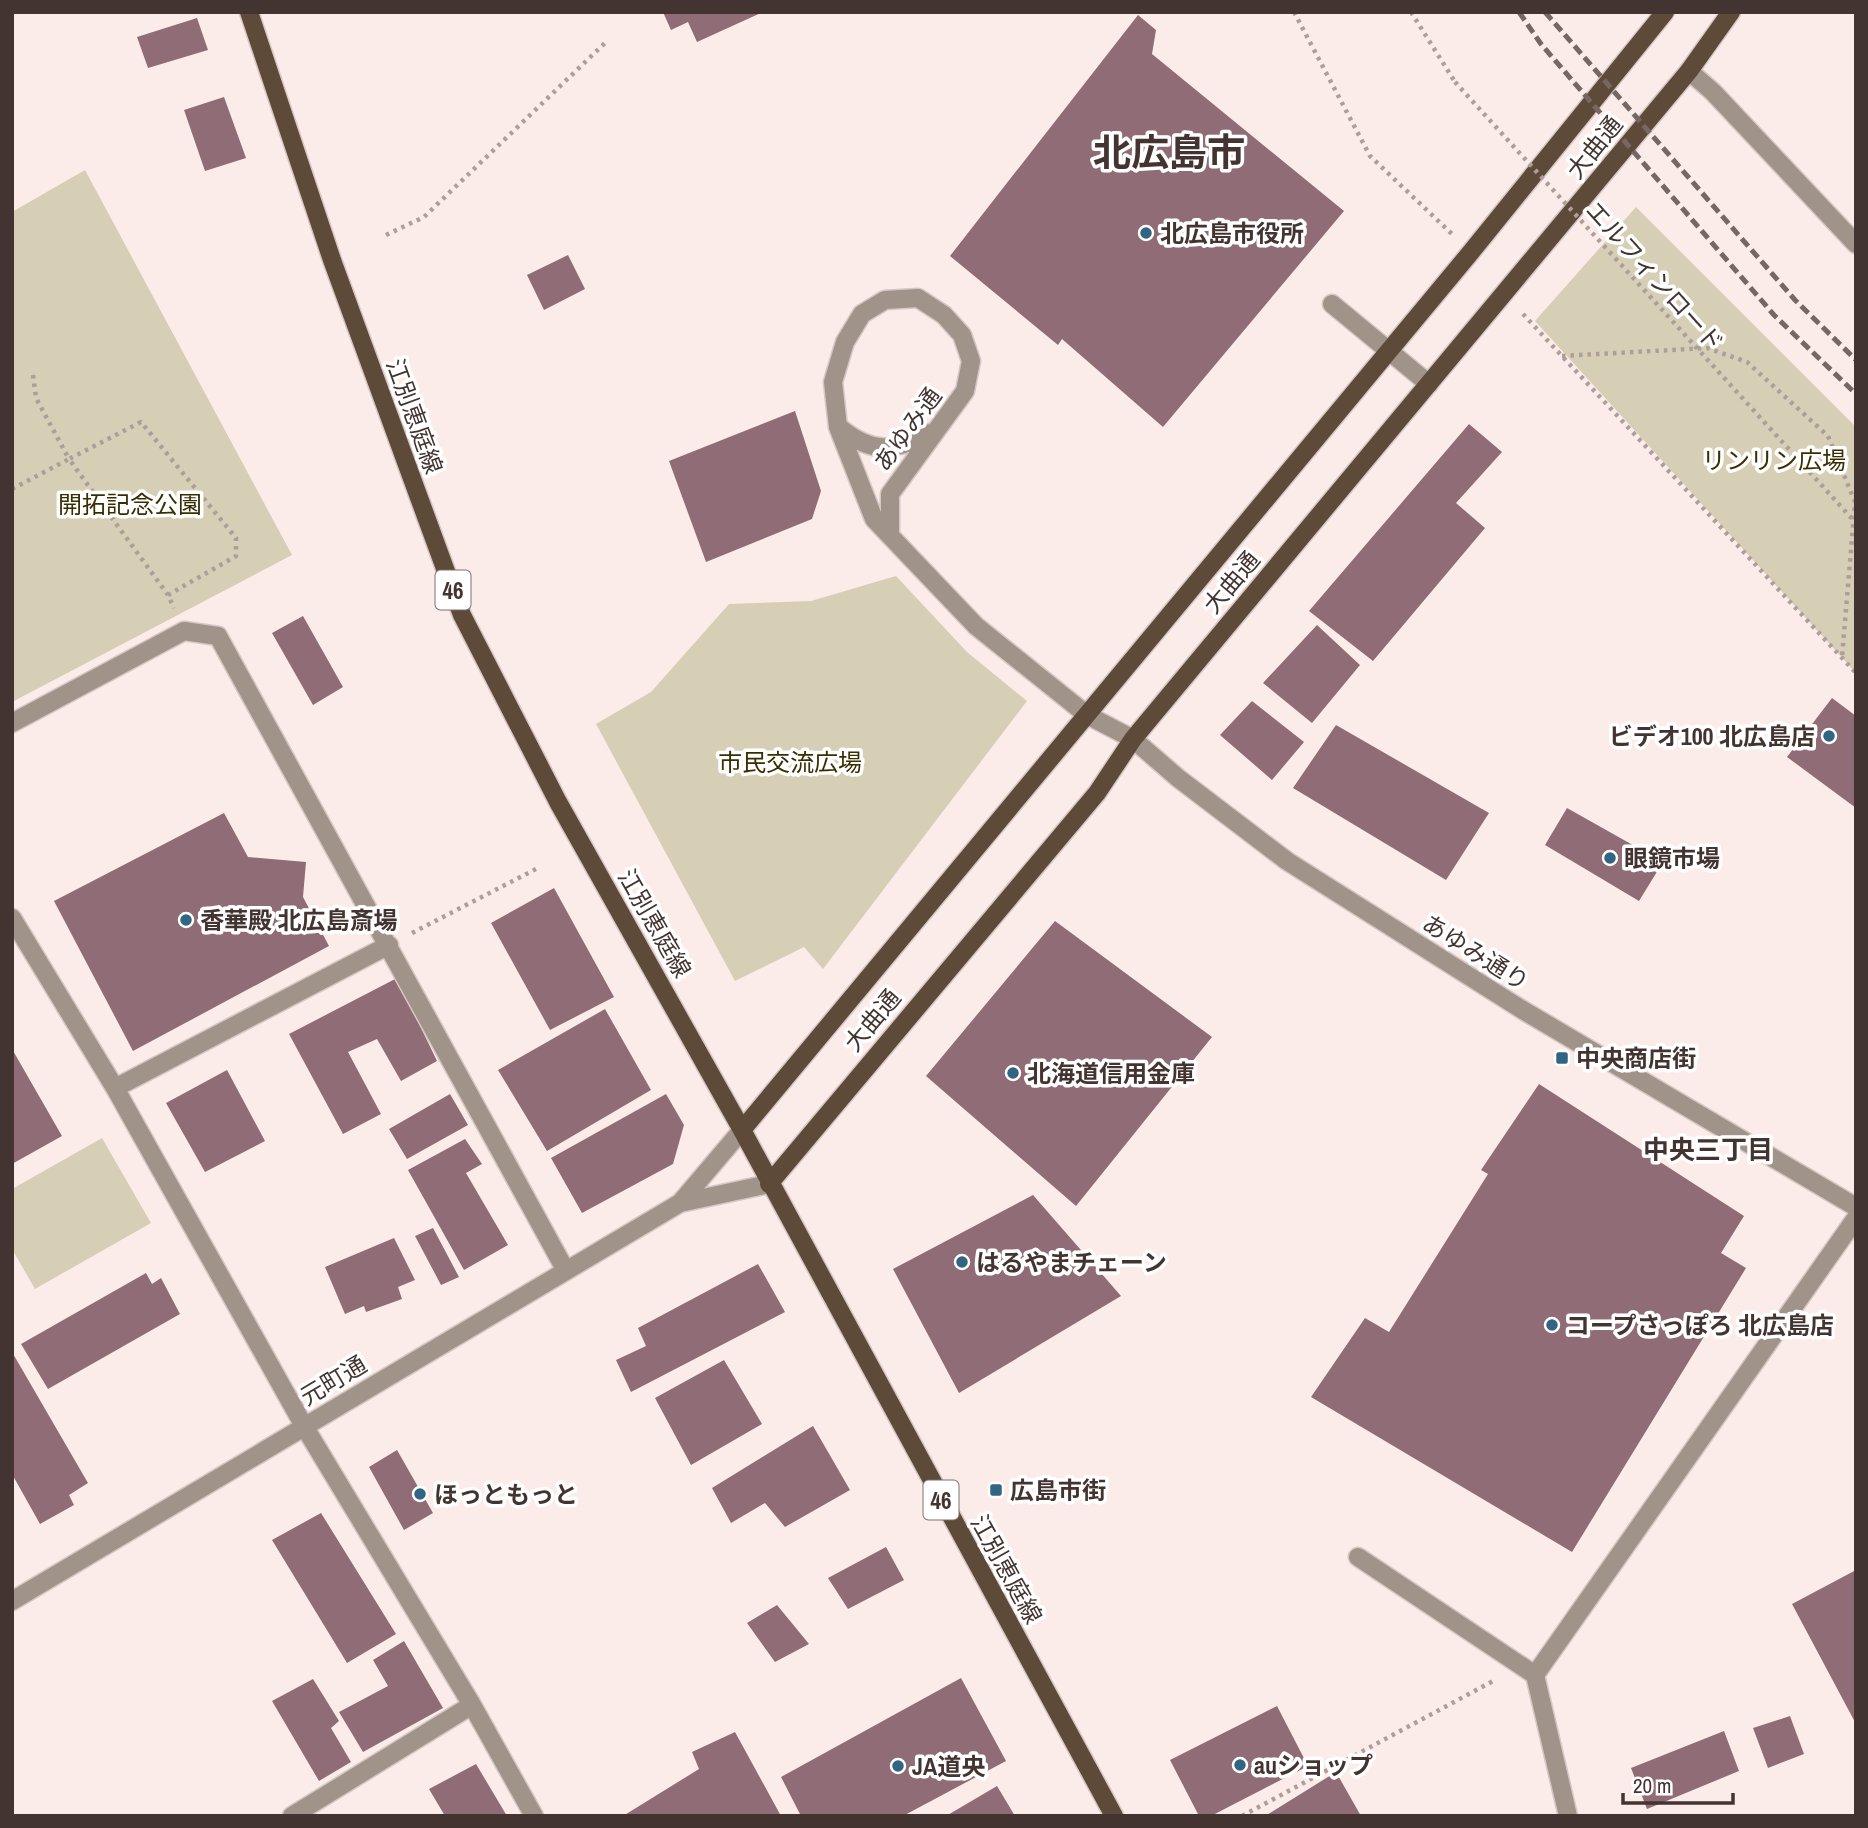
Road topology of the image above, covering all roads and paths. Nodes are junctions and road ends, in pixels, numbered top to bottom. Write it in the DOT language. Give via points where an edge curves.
graph roads {
  1 [pos="249,12"];
  2 [pos="1294,12"];
  3 [pos="1412,12"];
  4 [pos="1665,12"];
  5 [pos="1731,12"];
  6 [pos="607,41"];
  7 [pos="1689,71"];
  8 [pos="386,235"];
  9 [pos="1856,244"];
  10 [pos="1471,252"];
  11 [pos="1505,294"];
  12 [pos="1332,304"];
  13 [pos="1388,350"];
  14 [pos="1562,356"];
  15 [pos="33,375"];
  16 [pos="1429,384"];
  17 [pos="838,427"];
  18 [pos="933,432"];
  19 [pos="69,458"];
  20 [pos="12,489"];
  21 [pos="1856,523"];
  22 [pos="890,533"];
  23 [pos="168,595"];
  24 [pos="184,631"];
  25 [pos="1842,657"];
  26 [pos="1856,673"];
  27 [pos="1087,715"];
  28 [pos="12,723"];
  29 [pos="1133,739"];
  30 [pos="536,869"];
  31 [pos="12,918"];
  32 [pos="389,945"];
  33 [pos="115,1088"];
  34 [pos="742,1130"];
  35 [pos="769,1184"];
  36 [pos="680,1203"];
  37 [pos="1856,1207"];
  38 [pos="1856,1218"];
  39 [pos="566,1271"];
  40 [pos="304,1426"];
  41 [pos="1358,1557"];
  42 [pos="12,1601"];
  43 [pos="1528,1671"];
  44 [pos="472,1705"];
  45 [pos="292,1816"];
  46 [pos="534,1816"];
  47 [pos="1114,1816"];
  48 [pos="1242,1816"];
  49 [pos="1568,1816"];
  1 -- 34 [label="main road, 江別恵庭線 / 46" via="332,260 462,615 558,802"];
  2 -- 10 [label="path" via="1370,156"];
  3 -- 21 [label="path, エルフィンロード, bridge" via="1455,82"];
  4 -- 10 [label="main road, 大曲通"];
  5 -- 7 [label="main road, 大曲通"];
  6 -- 8 [label="path" via="424,217"];
  7 -- 9 [label="street"];
  7 -- 11 [label="main road, 大曲通"];
  10 -- 13 [label="main road, 大曲通"];
  11 -- 14 [label="path"];
  11 -- 16 [label="main road, 大曲通"];
  12 -- 13 [label="street"];
  13 -- 16 [label="street"];
  13 -- 27 [label="main road, 大曲通"];
  14 -- 25 [label="path"];
  14 -- 25 [label="path" via="1707,348 1747,362 1828,436 1855,502"];
  15 -- 19 [label="path" via="36,398"];
  16 -- 29 [label="main road, 大曲通"];
  17 -- 18 [label="street" via="856,441 900,448"];
  17 -- 18 [label="street, あゆみ通" via="833,382 845,342 862,314 885,300 918,299 944,315 962,335 971,361 965,391"];
  17 -- 22 [label="street, あゆみ通" via="874,519"];
  18 -- 22 [label="street, あゆみ通" via="890,494"];
  19 -- 20 [label="path"];
  19 -- 23 [label="path"];
  19 -- 23 [label="path" via="141,422 236,538 236,556"];
  22 -- 27 [label="street, あゆみ通" via="976,626"];
  23 -- 24 [label="path"];
  24 -- 28 [label="street"];
  24 -- 32 [label="street" via="218,636"];
  25 -- 26 [label="path"];
  27 -- 29 [label="street, あゆみ通り"];
  27 -- 34 [label="main road, 大曲通"];
  29 -- 35 [label="main road, 大曲通" via="1097,793"];
  29 -- 37 [label="street, あゆみ通り" via="1287,861 1521,1009"];
  30 -- 32 [label="path"];
  31 -- 33 [label="street"];
  32 -- 33 [label="street"];
  32 -- 39 [label="street"];
  33 -- 40 [label="street"];
  34 -- 35 [label="main road, 江別恵庭線 / 46"];
  34 -- 36 [label="street"];
  35 -- 36 [label="street"];
  35 -- 47 [label="main road, 江別恵庭線 / 46"];
  36 -- 39 [label="street, 元町通"];
  38 -- 43 [label="street"];
  39 -- 40 [label="street, 元町通"];
  40 -- 42 [label="street, 元町通"];
  40 -- 44 [label="street"];
  41 -- 43 [label="street"];
  43 -- 48 [label="path"];
  43 -- 49 [label="street"];
  44 -- 45 [label="street"];
  44 -- 46 [label="street"];
}
